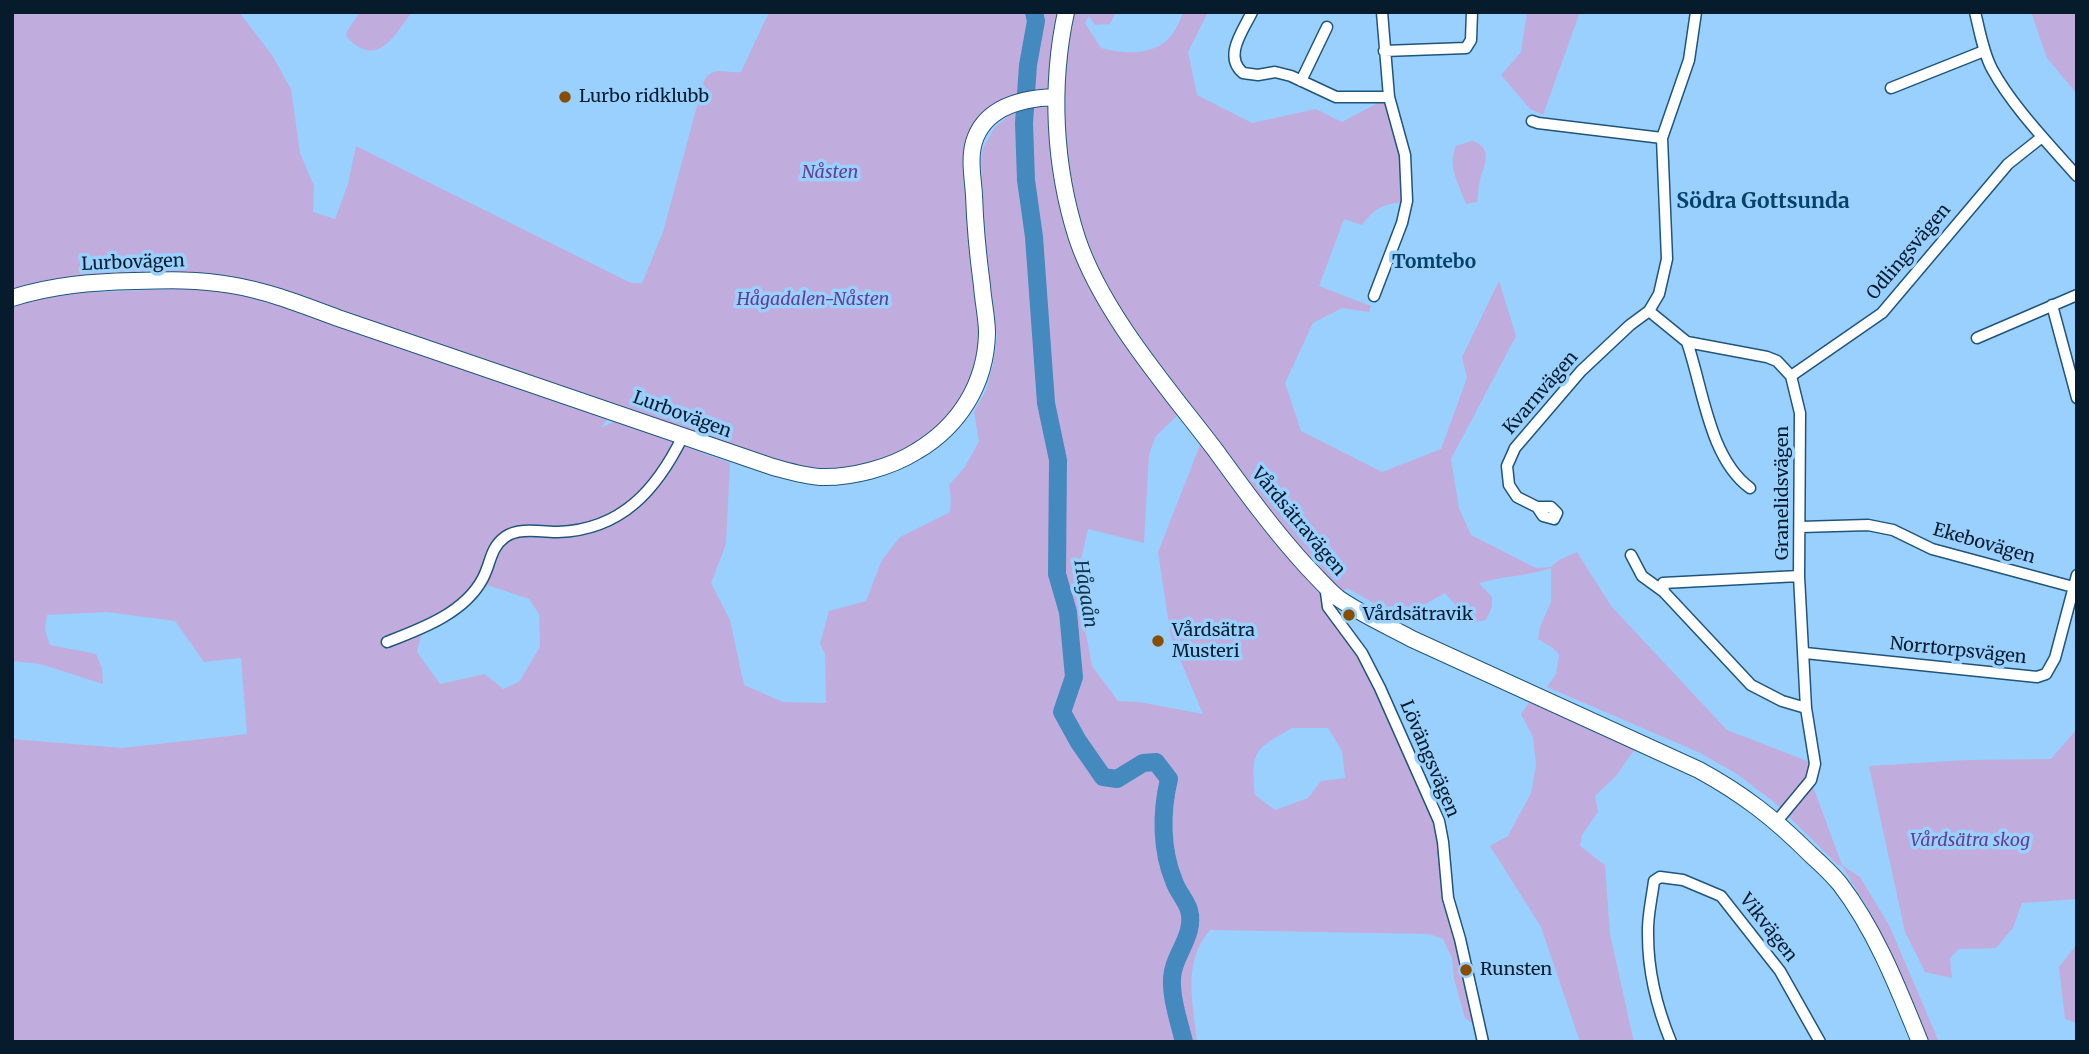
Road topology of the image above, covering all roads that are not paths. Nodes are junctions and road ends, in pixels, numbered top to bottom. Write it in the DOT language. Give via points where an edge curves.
graph roads {
  1 [pos="1066,12"];
  2 [pos="1252,12"];
  3 [pos="1382,12"];
  4 [pos="1472,12"];
  5 [pos="1696,12"];
  6 [pos="1975,12"];
  7 [pos="1326,27"];
  8 [pos="1384,51"];
  9 [pos="1984,51"];
  10 [pos="1301,81"];
  11 [pos="1891,88"];
  12 [pos="1056,97"];
  13 [pos="1389,97"];
  14 [pos="1532,121"];
  15 [pos="2042,137"];
  16 [pos="1662,138"];
  17 [pos="2077,176"];
  18 [pos="2077,295"];
  19 [pos="1374,296"];
  20 [pos="12,298"];
  21 [pos="2052,305"];
  22 [pos="1649,311"];
  23 [pos="1977,338"];
  24 [pos="1687,342"];
  25 [pos="1791,376"];
  26 [pos="2077,398"];
  27 [pos="683,436"];
  28 [pos="1749,488"];
  29 [pos="1537,507"];
  30 [pos="1801,527"];
  31 [pos="1631,555"];
  32 [pos="1799,576"];
  33 [pos="2076,583"];
  34 [pos="1325,585"];
  35 [pos="1664,592"];
  36 [pos="387,642"];
  37 [pos="1805,653"];
  38 [pos="1806,708"];
  39 [pos="1777,821"];
  40 [pos="1483,1042"];
  41 [pos="1671,1042"];
  42 [pos="1820,1042"];
  43 [pos="1920,1042"];
  1 -- 12 [label="street, Vårdsätravägen"];
  2 -- 10 [label="street" via="1234,51 1239,71 1275,72"];
  3 -- 8 [label="street"];
  4 -- 8 [label="street" via="1471,40 1466,48"];
  5 -- 16 [label="street" via="1689,60"];
  6 -- 9 [label="street"];
  7 -- 10 [label="street"];
  8 -- 13 [label="street"];
  9 -- 11 [label="street"];
  9 -- 15 [label="street" via="1993,71"];
  10 -- 13 [label="street" via="1336,97"];
  12 -- 27 [label="street, Lurbovägen" via="1013,103 985,123 973,144 976,236 987,333 977,386 947,430 904,459 820,477 773,467"];
  12 -- 34 [label="street, Vårdsätravägen" via="1061,167 1077,238 1093,276 1138,350 1257,507"];
  13 -- 19 [label="street" via="1405,155 1407,201"];
  14 -- 16 [label="street"];
  15 -- 17 [label="street"];
  15 -- 25 [label="street, Odlingsvägen" via="2008,164 1882,313"];
  16 -- 22 [label="street" via="1667,259"];
  18 -- 21 [label="street"];
  20 -- 27 [label="street, Lurbovägen" via="88,283 188,279 232,285 280,296"];
  21 -- 23 [label="street"];
  21 -- 26 [label="street"];
  22 -- 24 [label="street"];
  22 -- 29 [label="street, Kvarnvägen" via="1581,371 1514,448 1507,466 1509,485 1517,497"];
  24 -- 25 [label="street" via="1767,356"];
  24 -- 28 [label="street" via="1716,440 1737,479"];
  25 -- 30 [label="street, Granelidsvägen" via="1802,429"];
  27 -- 36 [label="street" via="670,464 637,503 615,518 588,526 509,534 495,545 484,577 465,601 423,628"];
  30 -- 32 [label="street, Granelidsvägen"];
  30 -- 33 [label="street, Ekebovägen" via="1868,525 1893,530 1932,549"];
  31 -- 35 [label="street" via="1642,576"];
  32 -- 35 [label="street, Granelidsvägen" via="1663,583"];
  32 -- 37 [label="street, Granelidsvägen"];
  33 -- 37 [label="street, Norrtorpsvägen" via="2050,668 2037,677"];
  34 -- 39 [label="street, Vårdsätravägen" via="1338,598 1412,639 1699,769"];
  34 -- 40 [label="street, Lövängsvägen" via="1328,607 1362,653 1439,821 1448,898"];
  35 -- 38 [label="street" via="1751,685"];
  37 -- 38 [label="street, Granelidsvägen"];
  38 -- 39 [label="street, Granelidsvägen" via="1815,764 1811,780"];
  39 -- 43 [label="street, Vårdsätravägen" via="1847,895 1885,960"];
  41 -- 42 [label="street, Vikvägen" via="1660,1014 1647,932 1654,881 1660,877 1684,880 1721,896 1780,971"];
}
